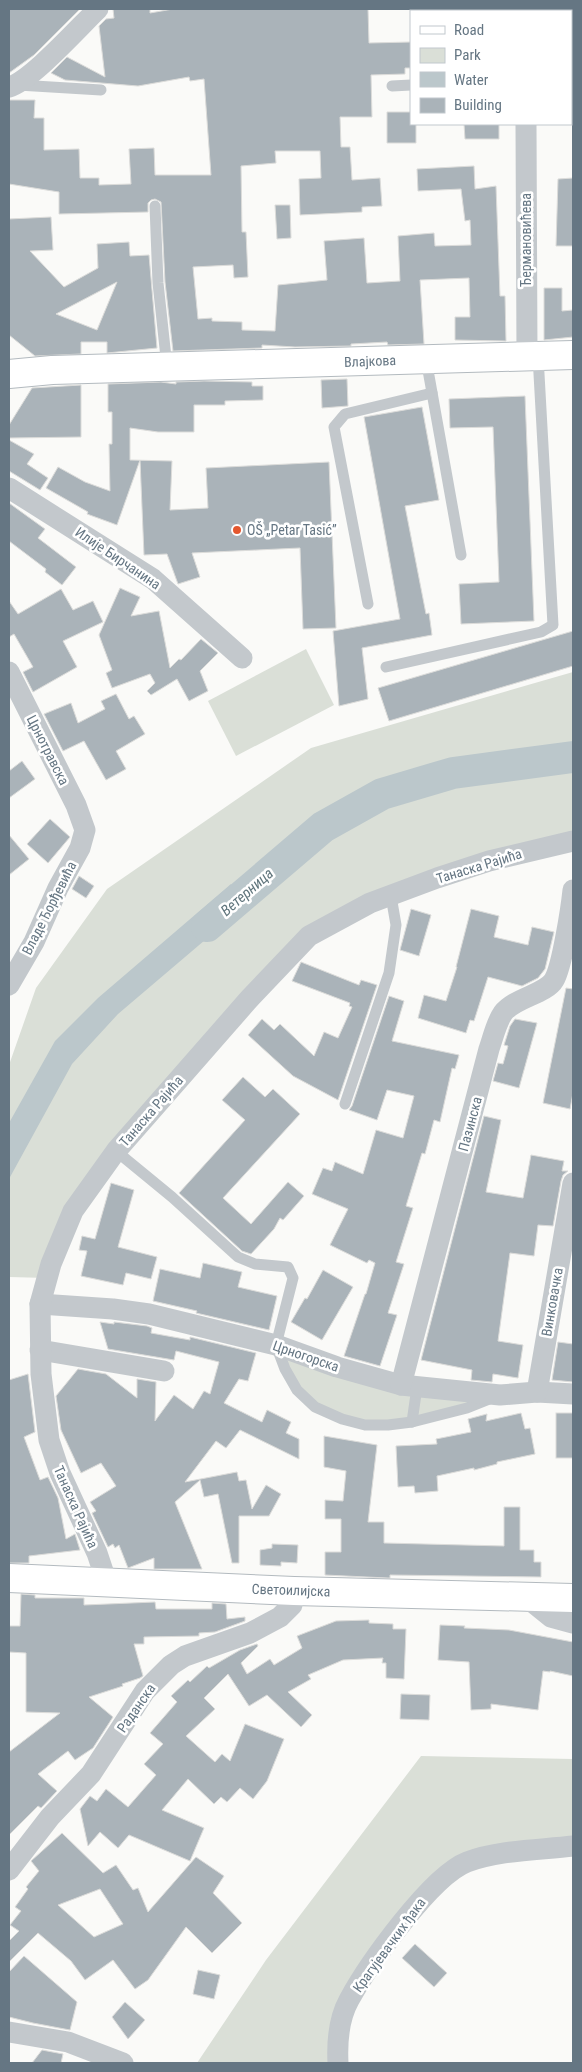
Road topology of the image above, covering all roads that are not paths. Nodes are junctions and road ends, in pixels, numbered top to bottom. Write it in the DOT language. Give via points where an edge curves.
graph roads {
  1 [pos="98,9"];
  2 [pos="13,86"];
  3 [pos="392,86"];
  4 [pos="410,86"];
  5 [pos="101,90"];
  6 [pos="526,125"];
  7 [pos="155,206"];
  8 [pos="573,355"];
  9 [pos="533,356"];
  10 [pos="426,359"];
  11 [pos="167,366"];
  12 [pos="11,375"];
  13 [pos="432,393"];
  14 [pos="9,488"];
  15 [pos="461,555"];
  16 [pos="368,604"];
  17 [pos="242,658"];
  18 [pos="386,667"];
  19 [pos="9,672"];
  20 [pos="85,830"];
  21 [pos="573,841"];
  22 [pos="573,890"];
  23 [pos="391,896"];
  24 [pos="9,986"];
  25 [pos="345,1104"];
  26 [pos="116,1152"];
  27 [pos="573,1183"];
  28 [pos="40,1304"];
  29 [pos="276,1345"];
  30 [pos="40,1350"];
  31 [pos="164,1372"];
  32 [pos="409,1386"];
  33 [pos="536,1392"];
  34 [pos="573,1394"];
  35 [pos="500,1395"];
  36 [pos="412,1422"];
  37 [pos="9,1578"];
  38 [pos="106,1583"];
  39 [pos="294,1591"];
  40 [pos="525,1596"];
  41 [pos="573,1598"];
  42 [pos="573,1623"];
  43 [pos="573,1846"];
  44 [pos="9,1870"];
  45 [pos="9,2032"];
  46 [pos="123,2063"];
  47 [pos="338,2063"];
  1 -- 2 [label="street" via="30,75"];
  2 -- 5 [label="lane"];
  3 -- 4 [label="lane"];
  6 -- 9 [label="street, Ђермановићева"];
  7 -- 11 [label="lane"];
  8 -- 9 [label="street, Влајкова"];
  9 -- 10 [label="street, Влајкова"];
  9 -- 18 [label="lane" via="552,625 541,632"];
  10 -- 11 [label="street, Влајкова"];
  10 -- 13 [label="lane"];
  11 -- 12 [label="street, Влајкова"];
  13 -- 15 [label="lane"];
  13 -- 16 [label="lane" via="345,414 334,427"];
  14 -- 17 [label="street, Илије Бирчанина" via="153,579"];
  19 -- 20 [label="street, Црнотравска" via="76,805"];
  20 -- 24 [label="street, Владе Ђорђевића" via="80,848"];
  21 -- 23 [label="street, Танаска Рајића" via="489,861"];
  22 -- 32 [label="street, Пазинска" via="554,980 502,1014 489,1049"];
  23 -- 25 [label="lane" via="396,925 388,973"];
  23 -- 26 [label="street, Танаска Рајића" via="309,936 250,998"];
  26 -- 28 [label="street, Танаска Рајића" via="73,1211 51,1264"];
  26 -- 29 [label="lane" via="238,1257 255,1264 288,1267 293,1278"];
  27 -- 33 [label="street, Винковачка"];
  28 -- 29 [label="street, Црногорска" via="150,1314"];
  28 -- 30 [label="street, Танаска Рајића"];
  29 -- 32 [label="street, Црногорска" via="337,1367"];
  29 -- 36 [label="lane" via="297,1390 315,1407 365,1425"];
  30 -- 31 [label="street"];
  30 -- 38 [label="street, Танаска Рајића" via="44,1411 50,1440 60,1472 97,1553"];
  32 -- 35 [label="street, Црногорска"];
  32 -- 36 [label="lane"];
  33 -- 34 [label="street, Црногорска"];
  33 -- 35 [label="street, Црногорска"];
  35 -- 36 [label="lane" via="467,1408"];
  37 -- 38 [label="street, Светоилијска"];
  38 -- 39 [label="street, Светоилијска"];
  39 -- 40 [label="street, Светоилијска"];
  39 -- 44 [label="street, Раданска" via="292,1604 275,1620 250,1633 185,1656 171,1665 144,1692 91,1774 50,1817"];
  40 -- 41 [label="street, Светоилијска"];
  40 -- 42 [label="street" via="551,1617"];
  43 -- 47 [label="street, Крагујевачких ђака" via="467,1862 429,1890 382,1949 348,2001 338,2040"];
  45 -- 46 [label="street" via="68,2042"];
}
